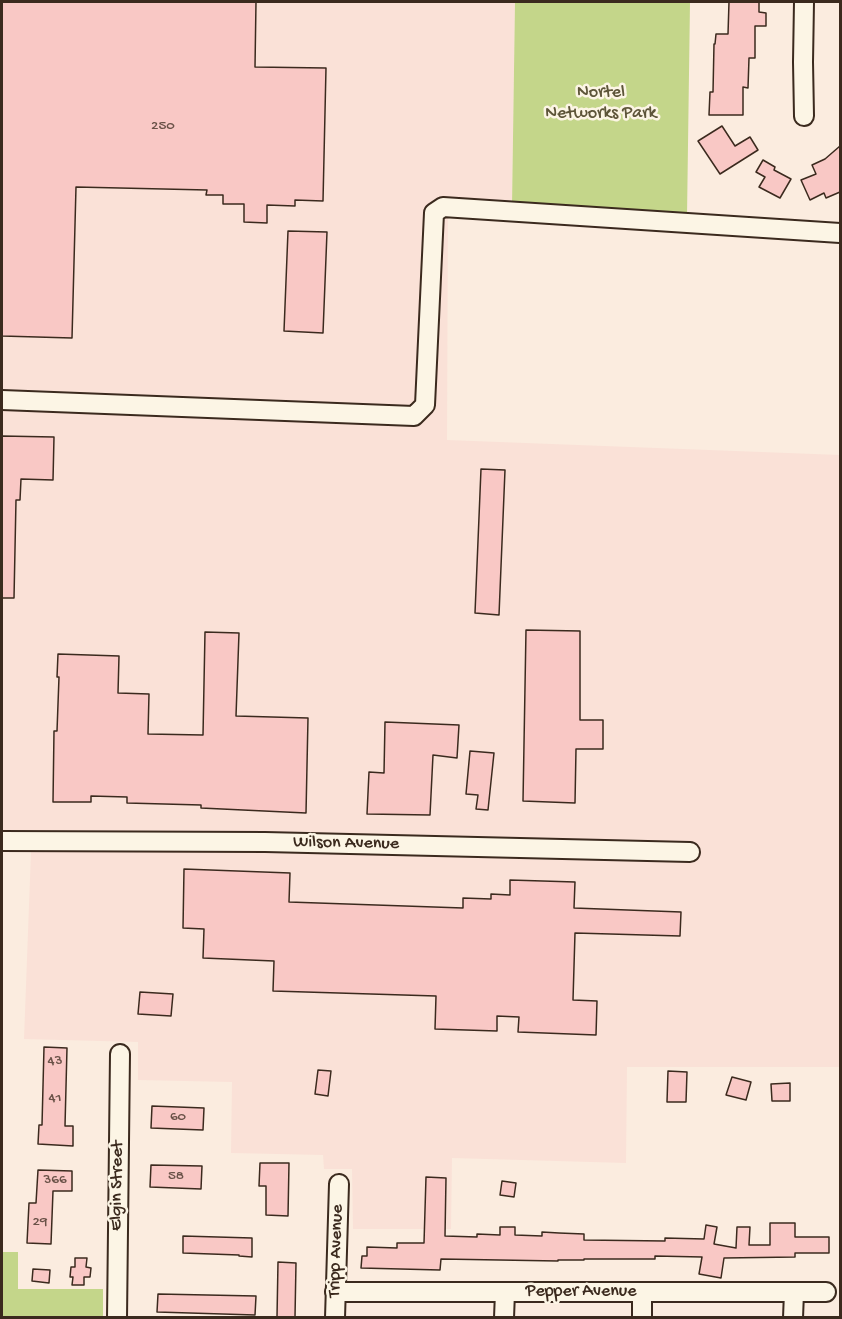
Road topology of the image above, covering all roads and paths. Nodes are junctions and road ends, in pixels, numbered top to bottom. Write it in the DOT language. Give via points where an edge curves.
graph roads {
  1 [pos="804,2"];
  2 [pos="804,116"];
  3 [pos="840,234"];
  4 [pos="2,399"];
  5 [pos="2,841"];
  6 [pos="690,852"];
  7 [pos="120,1054"];
  8 [pos="339,1184"];
  9 [pos="335,1292"];
  10 [pos="504,1292"];
  11 [pos="642,1292"];
  12 [pos="794,1292"];
  13 [pos="826,1292"];
  14 [pos="117,1317"];
  15 [pos="335,1317"];
  16 [pos="504,1317"];
  17 [pos="642,1317"];
  18 [pos="794,1317"];
  1 -- 2 [label="street"];
  3 -- 4 [label="street" via="443,207 434,213 425,405 414,416"];
  5 -- 6 [label="street, Wilson Avenue" via="265,842"];
  7 -- 14 [label="street, Elgin Street"];
  8 -- 9 [label="street, Tripp Avenue"];
  9 -- 10 [label="street, Pepper Avenue"];
  9 -- 15 [label="street, Tripp Avenue"];
  10 -- 11 [label="street, Pepper Avenue"];
  10 -- 16 [label="street"];
  11 -- 12 [label="street, Pepper Avenue"];
  11 -- 17 [label="street"];
  12 -- 13 [label="street, Pepper Avenue"];
  12 -- 18 [label="street"];
}
